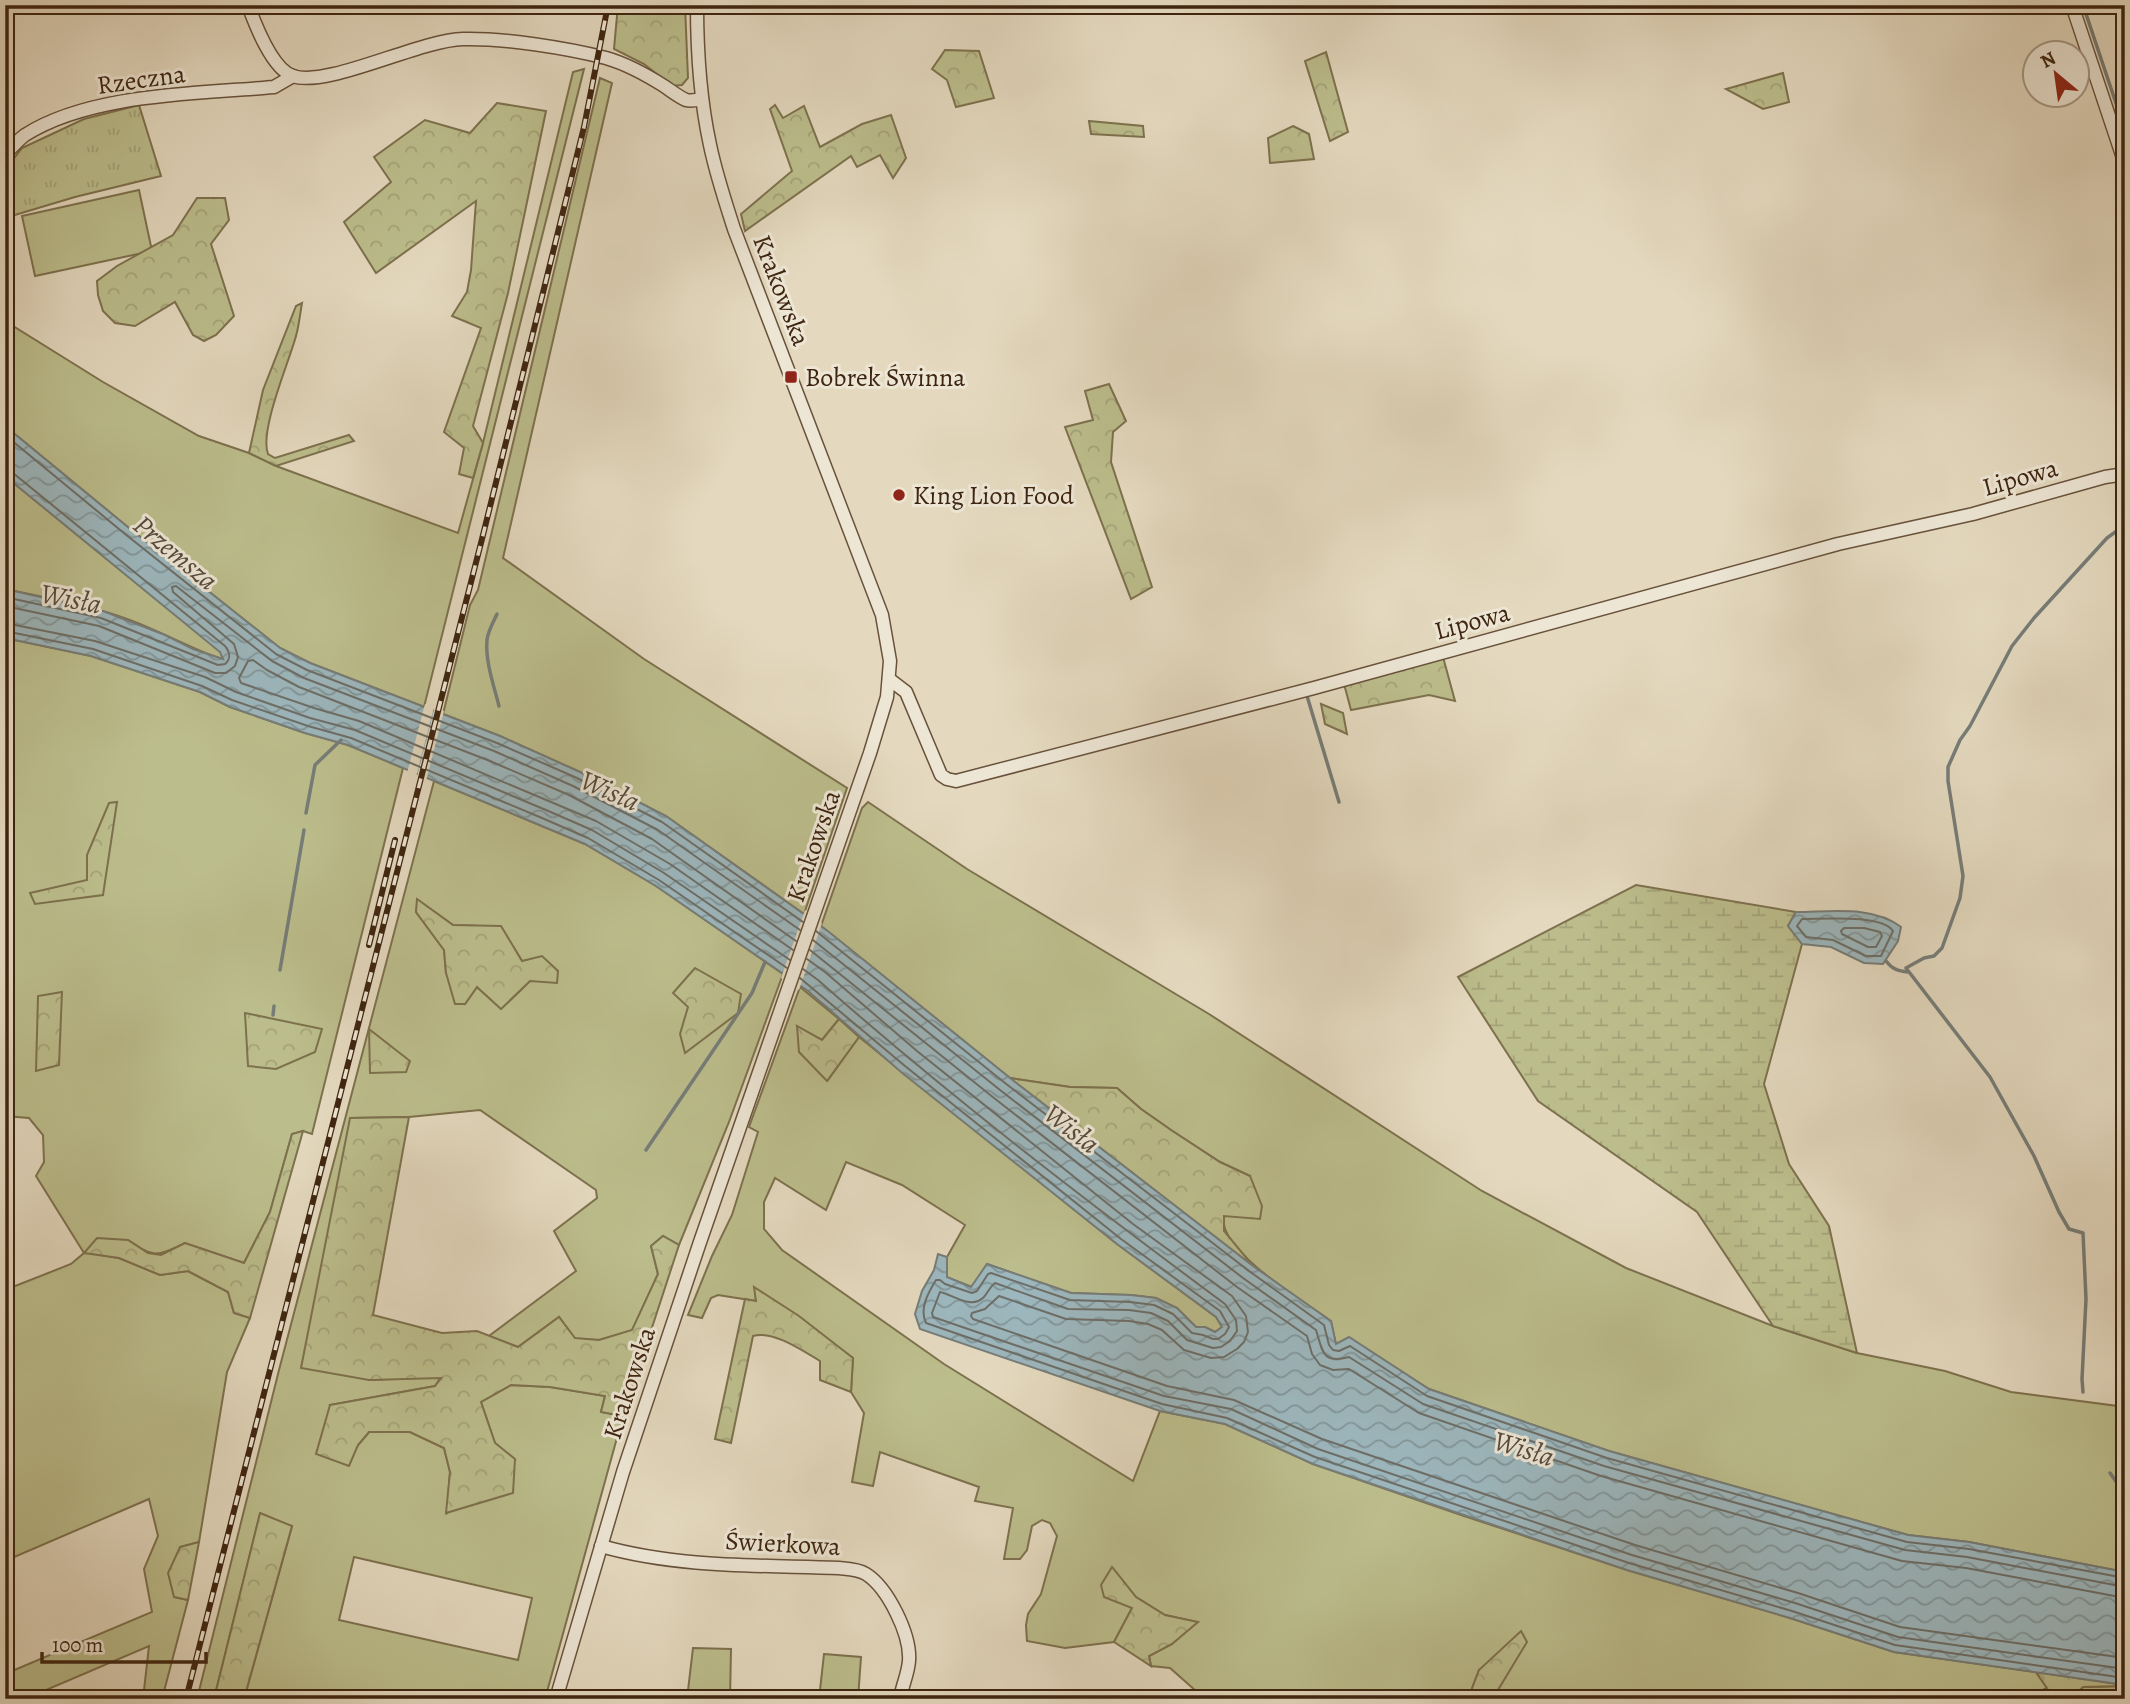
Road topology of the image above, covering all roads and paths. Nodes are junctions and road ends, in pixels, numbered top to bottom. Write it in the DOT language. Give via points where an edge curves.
graph roads {
  1 [pos="248,5"];
  2 [pos="697,5"];
  3 [pos="2072,5"];
  4 [pos="293,76"];
  5 [pos="702,99"];
  6 [pos="5,153"];
  7 [pos="2125,164"];
  8 [pos="2125,474"];
  9 [pos="889,679"];
  10 [pos="601,1546"];
  11 [pos="556,1699"];
  12 [pos="900,1699"];
  1 -- 4 [label="street" via="275,60"];
  2 -- 5 [label="street, Krakowska"];
  3 -- 7 [label="street"];
  4 -- 5 [label="street, Rzeczna" via="330,75 419,47 462,39 606,58 640,70 687,101"];
  4 -- 6 [label="street, Rzeczna" via="274,87 141,99 73,114 24,136"];
  5 -- 9 [label="street, Krakowska" via="734,229 882,615"];
  8 -- 9 [label="street, Lipowa" via="1838,544 956,781 941,775 906,691"];
  9 -- 10 [label="street, Krakowska" via="852,803"];
  10 -- 11 [label="street, Krakowska"];
  10 -- 12 [label="street, Świerkowa" via="673,1561 839,1568 865,1574 877,1583 908,1642"];
}
